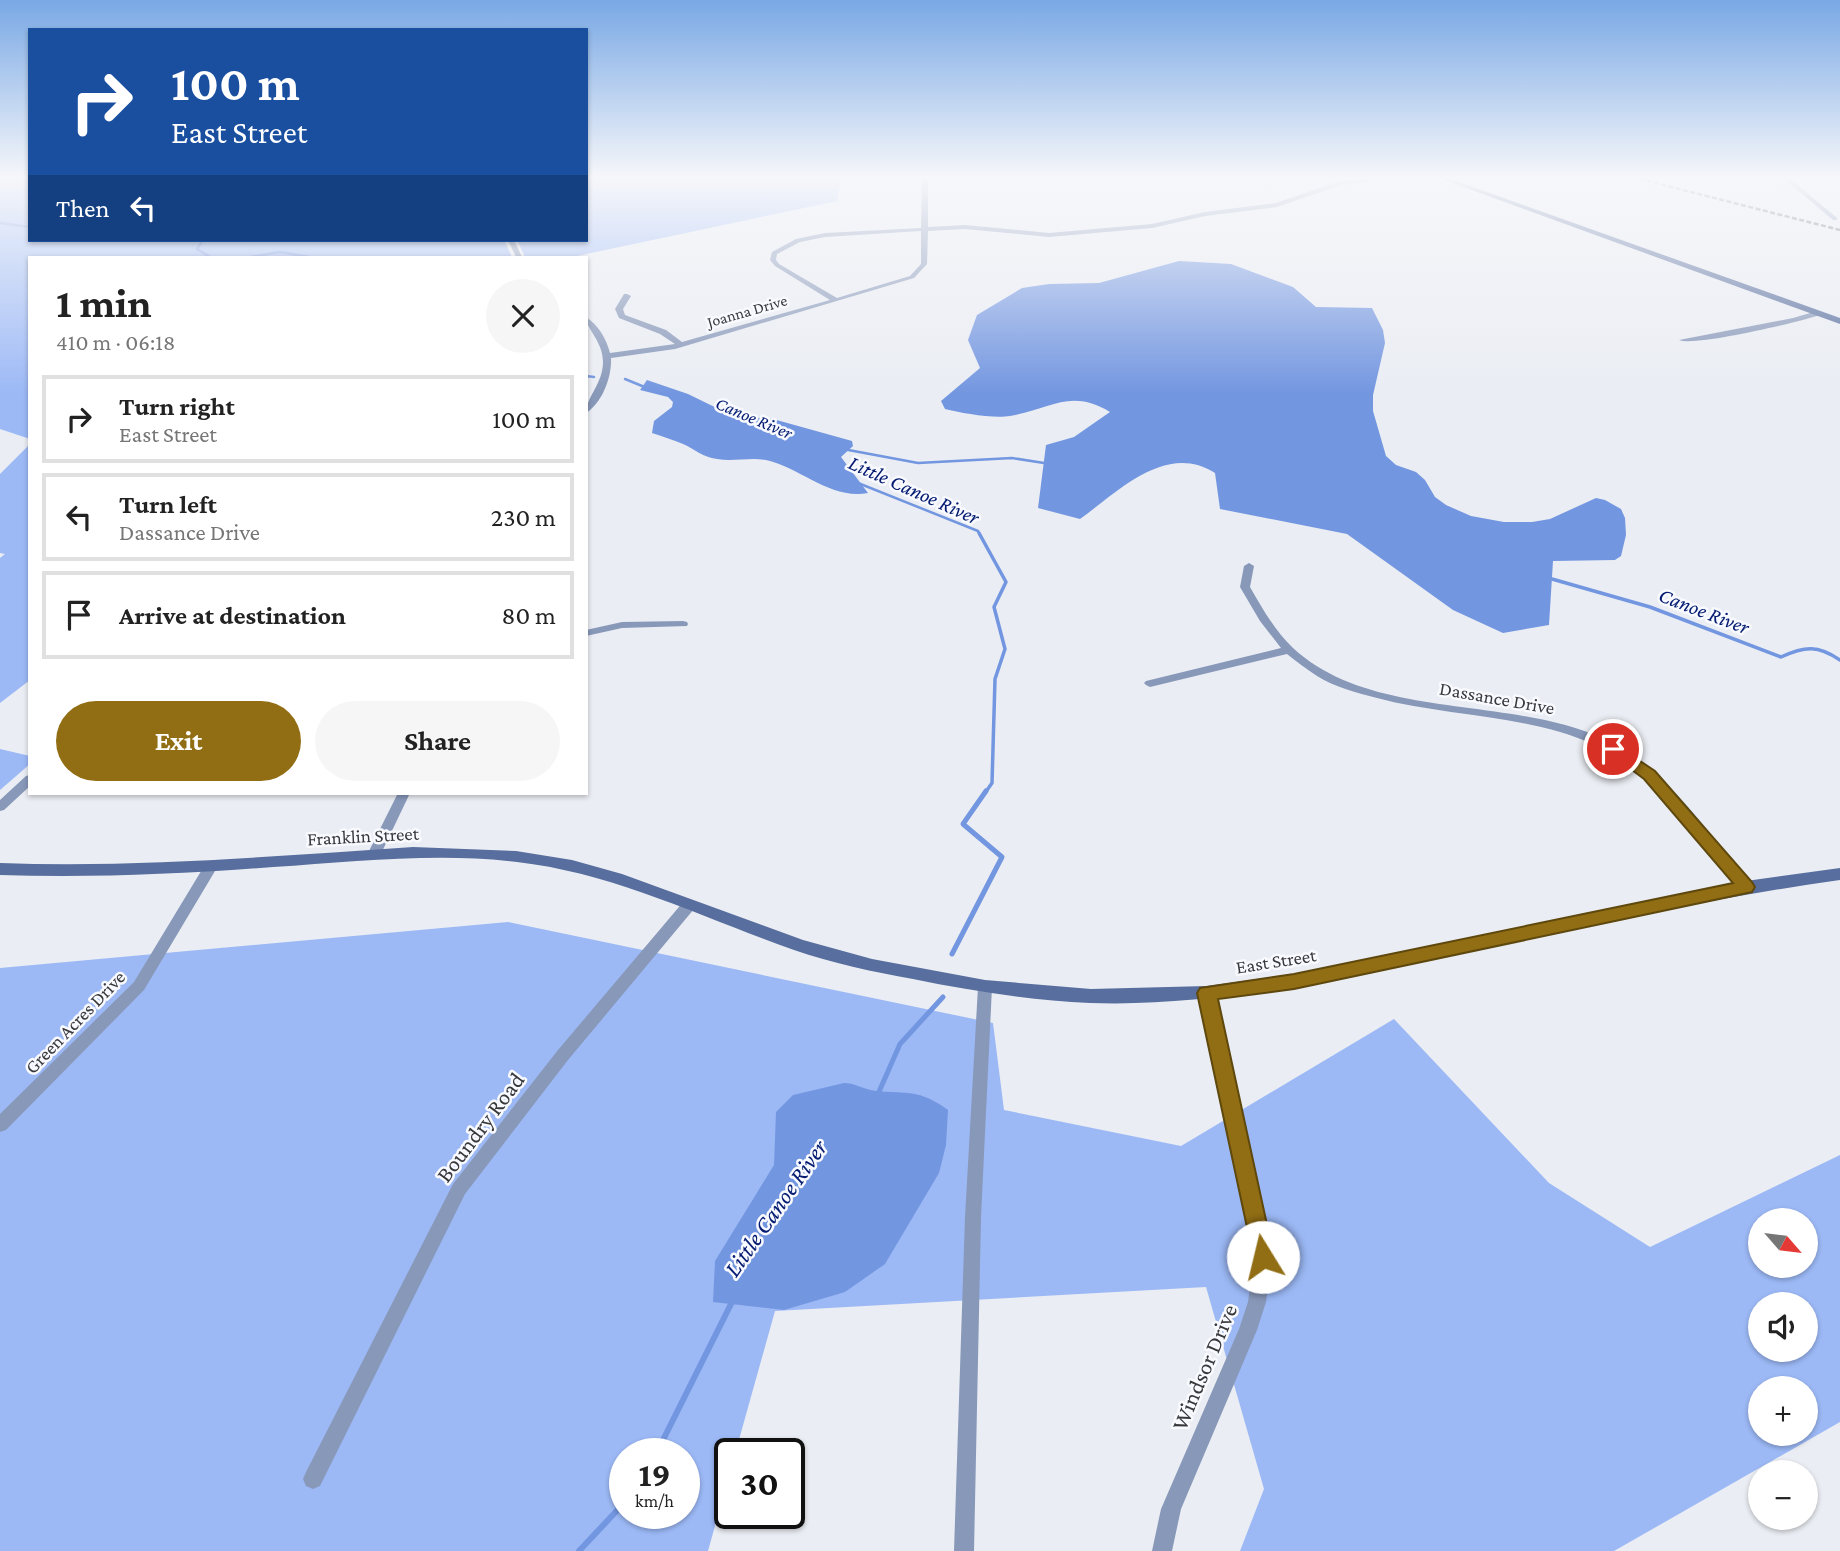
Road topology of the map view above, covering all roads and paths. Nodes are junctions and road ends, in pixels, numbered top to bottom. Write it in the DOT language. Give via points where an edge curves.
graph roads {
  1 [pos="780,249"];
  2 [pos="924,249"];
  3 [pos="1640,249"];
  4 [pos="627,296"];
  5 [pos="836,300"];
  6 [pos="1817,313"];
  7 [pos="588,321"];
  8 [pos="1840,321"];
  9 [pos="1683,340"];
  10 [pos="680,344"];
  11 [pos="608,356"];
  12 [pos="588,408"];
  13 [pos="1249,566"];
  14 [pos="683,624"];
  15 [pos="588,633"];
  16 [pos="1289,650"];
  17 [pos="1150,683"];
  18 [pos="28,781"];
  19 [pos="403,795"];
  20 [pos="0,807"];
  21 [pos="374,855"];
  22 [pos="211,866"];
  23 [pos="0,869"];
  24 [pos="1840,874"];
  25 [pos="1746,887"];
  26 [pos="689,905"];
  27 [pos="718,917"];
  28 [pos="985,987"];
  29 [pos="1207,993"];
  30 [pos="0,1125"];
  31 [pos="313,1479"];
  32 [pos="964,1551"];
  33 [pos="1162,1551"];
  1 -- 5 [label="street" via="773,260"];
  2 -- 5 [label="street, Joanna Drive" via="918,272 899,283"];
  3 -- 6 [label="street"];
  4 -- 10 [label="street" via="619,309 622,316"];
  5 -- 10 [label="street, Joanna Drive"];
  6 -- 8 [label="street"];
  6 -- 9 [label="street" via="1715,338"];
  7 -- 11 [label="street" via="601,336"];
  10 -- 11 [label="street, Joanna Drive"];
  11 -- 12 [label="street" via="603,385"];
  13 -- 16 [label="street, Dassance Drive" via="1245,587"];
  14 -- 15 [label="street" via="622,625"];
  16 -- 17 [label="street"];
  16 -- 25 [label="street, Dassance Drive" via="1318,671 1349,685 1398,699 1541,720 1601,742 1650,775"];
  18 -- 20 [label="street"];
  19 -- 21 [label="street"];
  21 -- 22 [label="street, Franklin Street"];
  21 -- 26 [label="street, Franklin Street" via="447,852 546,861 617,878"];
  22 -- 23 [label="street, Franklin Street"];
  22 -- 30 [label="street, Green Acres Drive" via="139,986"];
  24 -- 25 [label="street, East Street"];
  25 -- 29 [label="street, East Street" via="1294,981"];
  26 -- 27 [label="street, Franklin Street"];
  26 -- 31 [label="street, Boundry Road" via="554,1065 458,1189"];
  27 -- 28 [label="street, East Street" via="872,965"];
  28 -- 29 [label="street, East Street" via="1091,996"];
  28 -- 32 [label="street"];
  29 -- 33 [label="street, Windsor Drive" via="1263,1257 1248,1330 1171,1509"];
}
